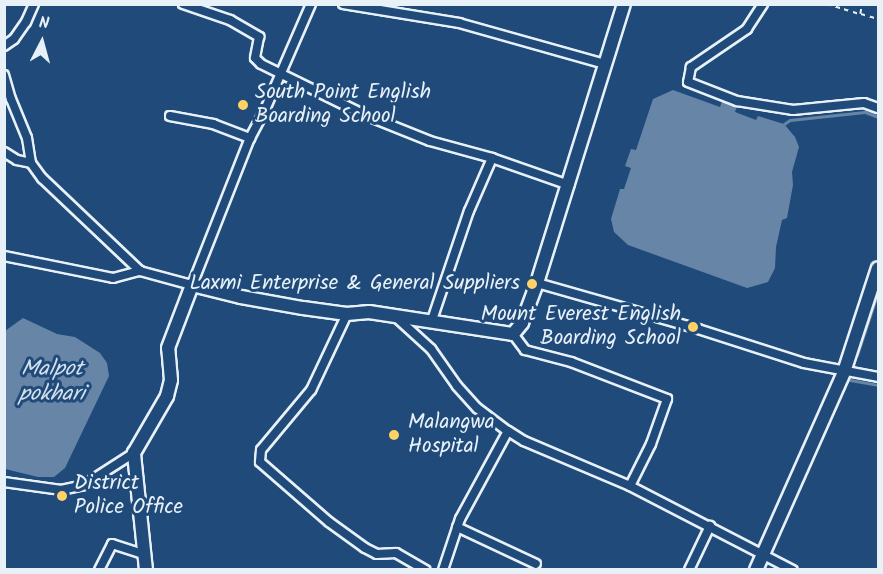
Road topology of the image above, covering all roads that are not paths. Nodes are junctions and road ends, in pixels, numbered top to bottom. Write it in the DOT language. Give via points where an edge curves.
graph roads {
  1 [pos="34,4"];
  2 [pos="183,4"];
  3 [pos="311,4"];
  4 [pos="343,4"];
  5 [pos="624,4"];
  6 [pos="763,4"];
  7 [pos="381,8"];
  8 [pos="4,46"];
  9 [pos="605,64"];
  10 [pos="4,75"];
  11 [pos="281,75"];
  12 [pos="879,108"];
  13 [pos="170,116"];
  14 [pos="250,138"];
  15 [pos="4,152"];
  16 [pos="492,158"];
  17 [pos="31,163"];
  18 [pos="569,185"];
  19 [pos="4,256"];
  20 [pos="879,268"];
  21 [pos="140,271"];
  22 [pos="537,283"];
  23 [pos="192,285"];
  24 [pos="348,314"];
  25 [pos="397,318"];
  26 [pos="432,320"];
  27 [pos="513,334"];
  28 [pos="844,372"];
  29 [pos="879,377"];
  30 [pos="508,431"];
  31 [pos="134,453"];
  32 [pos="4,482"];
  33 [pos="630,486"];
  34 [pos="710,526"];
  35 [pos="457,527"];
  36 [pos="145,555"];
  37 [pos="763,555"];
  38 [pos="536,564"];
  39 [pos="99,570"];
  40 [pos="146,570"];
  41 [pos="425,570"];
  42 [pos="443,570"];
  43 [pos="689,570"];
  44 [pos="756,570"];
  45 [pos="793,570"];
  1 -- 8 [label="street" via="14,39"];
  2 -- 11 [label="street" via="230,20 259,37 255,58"];
  3 -- 11 [label="street"];
  4 -- 7 [label="street"];
  5 -- 9 [label="main road"];
  6 -- 12 [label="street" via="747,29 691,68 688,82 737,101 792,110 864,104"];
  7 -- 9 [label="street" via="459,23"];
  9 -- 18 [label="main road"];
  10 -- 17 [label="street" via="27,138"];
  11 -- 14 [label="street"];
  11 -- 16 [label="street" via="430,141"];
  13 -- 14 [label="street" via="213,124"];
  14 -- 23 [label="street"];
  15 -- 17 [label="street"];
  16 -- 18 [label="street"];
  16 -- 26 [label="street"];
  17 -- 21 [label="street"];
  18 -- 22 [label="main road"];
  19 -- 21 [label="street" via="113,279"];
  20 -- 28 [label="main road"];
  21 -- 23 [label="street"];
  22 -- 27 [label="main road" via="522,323"];
  22 -- 28 [label="street"];
  23 -- 24 [label="main road"];
  23 -- 31 [label="main road" via="168,348 171,380 167,396"];
  24 -- 25 [label="main road" via="369,312"];
  24 -- 41 [label="street" via="311,390 261,450 260,462 365,548 377,554 396,553"];
  25 -- 26 [label="main road"];
  25 -- 30 [label="street" via="431,349 477,408"];
  26 -- 27 [label="main road"];
  27 -- 33 [label="street" via="525,350 571,362 668,399"];
  28 -- 29 [label="street"];
  28 -- 37 [label="main road"];
  30 -- 33 [label="street"];
  30 -- 35 [label="street"];
  31 -- 32 [label="street" via="84,485 61,490"];
  31 -- 36 [label="main road"];
  33 -- 34 [label="street"];
  34 -- 37 [label="street"];
  34 -- 43 [label="street"];
  35 -- 38 [label="street"];
  35 -- 42 [label="street"];
  36 -- 39 [label="street" via="112,544"];
  36 -- 40 [label="main road"];
  37 -- 44 [label="main road"];
  37 -- 45 [label="street"];
}
